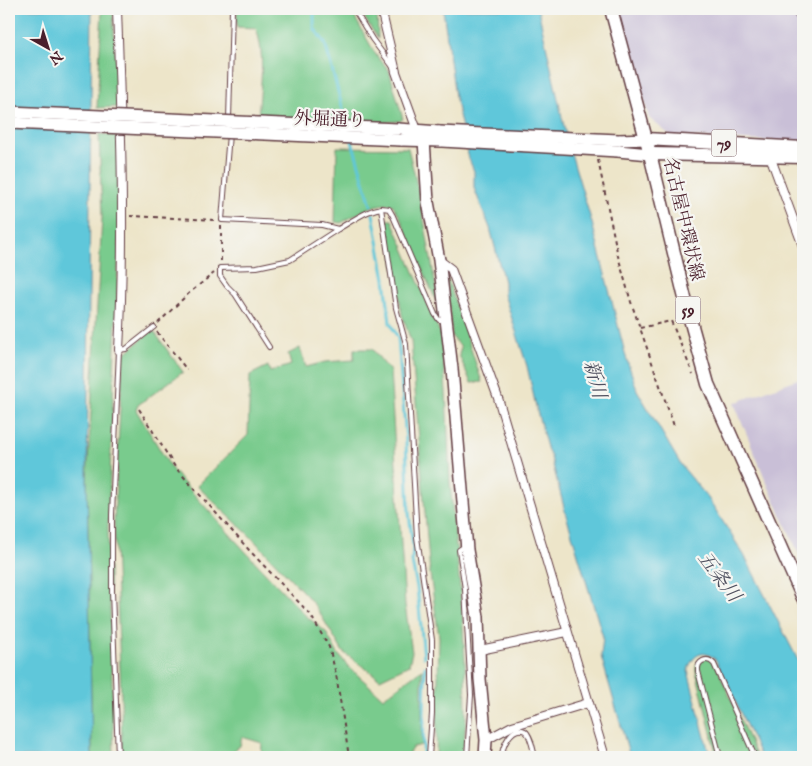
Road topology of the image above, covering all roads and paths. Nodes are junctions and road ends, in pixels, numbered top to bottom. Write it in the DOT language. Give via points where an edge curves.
graph roads {
  1 [pos="117,9"];
  2 [pos="232,9"];
  3 [pos="354,9"];
  4 [pos="381,9"];
  5 [pos="610,9"];
  6 [pos="795,9"];
  7 [pos="803,20"];
  8 [pos="396,72"];
  9 [pos="9,112"];
  10 [pos="9,123"];
  11 [pos="417,130"];
  12 [pos="400,135"];
  13 [pos="441,136"];
  14 [pos="646,139"];
  15 [pos="424,140"];
  16 [pos="619,146"];
  17 [pos="803,148"];
  18 [pos="596,152"];
  19 [pos="650,154"];
  20 [pos="770,156"];
  21 [pos="803,158"];
  22 [pos="381,208"];
  23 [pos="123,216"];
  24 [pos="222,220"];
  25 [pos="800,228"];
  26 [pos="338,229"];
  27 [pos="803,246"];
  28 [pos="439,260"];
  29 [pos="220,268"];
  30 [pos="447,320"];
  31 [pos="154,327"];
  32 [pos="639,328"];
  33 [pos="269,346"];
  34 [pos="119,350"];
  35 [pos="187,370"];
  36 [pos="708,384"];
  37 [pos="139,409"];
  38 [pos="674,426"];
  39 [pos="466,545"];
  40 [pos="803,598"];
  41 [pos="567,632"];
  42 [pos="480,650"];
  43 [pos="588,703"];
  44 [pos="511,730"];
  45 [pos="486,740"];
  46 [pos="754,756"];
  47 [pos="118,757"];
  48 [pos="349,757"];
  49 [pos="430,757"];
  50 [pos="467,757"];
  51 [pos="486,757"];
  52 [pos="502,757"];
  53 [pos="534,757"];
  54 [pos="605,757"];
  55 [pos="720,757"];
  56 [pos="747,757"];
  1 -- 23 [label="street"];
  2 -- 24 [label="lane" via="228,153"];
  3 -- 8 [label="lane"];
  4 -- 8 [label="street"];
  5 -- 14 [label="main road, 名古屋中環状線 / 59"];
  6 -- 7 [label="street"];
  8 -- 11 [label="street"];
  9 -- 12 [label="main road, 外堀通り, bridge"];
  10 -- 12 [label="main road, 外堀通り, bridge"];
  11 -- 12 [label="main road, 外堀通り"];
  11 -- 13 [label="main road, 外堀通り"];
  11 -- 15 [label="main road"];
  12 -- 15 [label="main road, 外堀通り"];
  13 -- 15 [label="main road, 外堀通り"];
  13 -- 16 [label="main road, 外堀通り, bridge"];
  14 -- 16 [label="main road, 外堀通り"];
  14 -- 17 [label="main road, 79"];
  14 -- 19 [label="main road, 名古屋中環状線 / 59"];
  15 -- 28 [label="main road" via="428,202"];
  16 -- 19 [label="main road, 外堀通り"];
  18 -- 32 [label="path" via="618,256"];
  19 -- 20 [label="main road, 79"];
  19 -- 36 [label="main road, 名古屋中環状線 / 59"];
  20 -- 21 [label="main road, 79"];
  20 -- 25 [label="street"];
  22 -- 26 [label="lane" via="369,211"];
  22 -- 30 [label="lane" via="391,212 435,314 439,320"];
  22 -- 49 [label="lane" via="396,308 406,344 417,537 432,640"];
  23 -- 24 [label="path"];
  23 -- 34 [label="street"];
  24 -- 26 [label="lane" via="322,225"];
  24 -- 29 [label="path"];
  25 -- 27 [label="street"];
  26 -- 29 [label="lane" via="290,260 257,267"];
  28 -- 30 [label="main road"];
  28 -- 41 [label="street" via="451,270 498,398"];
  29 -- 31 [label="path"];
  29 -- 33 [label="lane" via="220,276"];
  30 -- 39 [label="main road"];
  31 -- 34 [label="lane" via="126,349"];
  31 -- 35 [label="path"];
  32 -- 36 [label="path" via="671,321 692,372 700,384"];
  32 -- 38 [label="path"];
  34 -- 47 [label="lane" via="112,515"];
  36 -- 40 [label="main road, 名古屋中環状線 / 59"];
  37 -- 48 [label="path" via="175,467 310,614 329,647"];
  39 -- 42 [label="main road"];
  39 -- 50 [label="lane" via="459,550 471,695"];
  41 -- 42 [label="street"];
  41 -- 43 [label="street"];
  42 -- 45 [label="main road"];
  43 -- 44 [label="street" via="534,718"];
  43 -- 54 [label="street"];
  44 -- 45 [label="street"];
  44 -- 52 [label="lane"];
  44 -- 53 [label="lane" via="526,731"];
  45 -- 51 [label="main road"];
  46 -- 55 [label="lane" via="714,664 707,660 700,663 698,671"];
  46 -- 56 [label="lane"];
}
